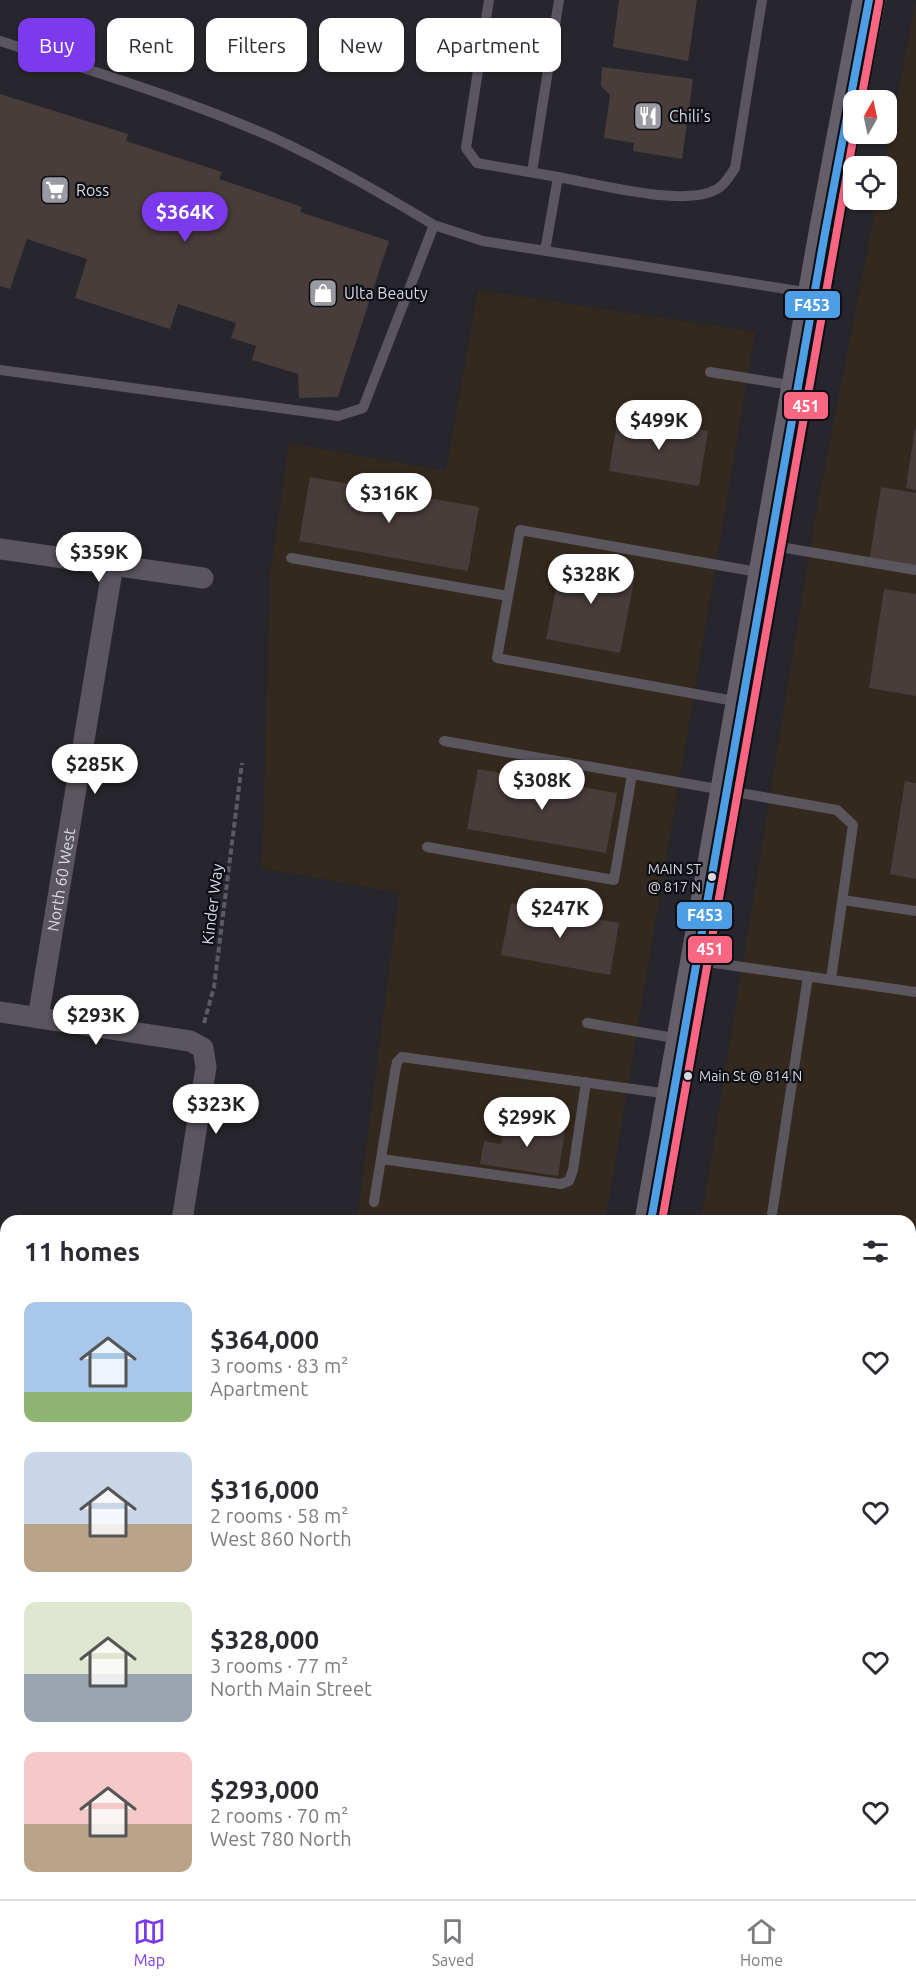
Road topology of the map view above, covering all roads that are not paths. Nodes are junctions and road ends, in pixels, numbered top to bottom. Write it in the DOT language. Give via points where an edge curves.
graph roads {
  1 [pos="489,0"];
  2 [pos="559,0"];
  3 [pos="762,0"];
  4 [pos="869,0"];
  5 [pos="0,41"];
  6 [pos="532,172"];
  7 [pos="558,177"];
  8 [pos="434,225"];
  9 [pos="545,251"];
  10 [pos="814,294"];
  11 [pos="0,370"];
  12 [pos="710,372"];
  13 [pos="798,386"];
  14 [pos="0,549"];
  15 [pos="291,558"];
  16 [pos="768,560"];
  17 [pos="113,565"];
  18 [pos="916,570"];
  19 [pos="203,578"];
  20 [pos="508,596"];
  21 [pos="744,703"];
  22 [pos="444,741"];
  23 [pos="632,774"];
  24 [pos="729,790"];
  25 [pos="427,847"];
  26 [pos="843,900"];
  27 [pos="916,911"];
  28 [pos="698,960"];
  29 [pos="808,976"];
  30 [pos="831,979"];
  31 [pos="916,992"];
  32 [pos="0,1012"];
  33 [pos="38,1018"];
  34 [pos="587,1023"];
  35 [pos="684,1040"];
  36 [pos="586,1082"];
  37 [pos="675,1095"];
  38 [pos="381,1159"];
  39 [pos="374,1202"];
  40 [pos="183,1215"];
  41 [pos="652,1215"];
  42 [pos="772,1215"];
  1 -- 6 [label="lane" via="466,148 477,163"];
  2 -- 6 [label="lane"];
  3 -- 7 [label="lane" via="735,168 720,188 701,196 663,195"];
  4 -- 10 [label="highway"];
  5 -- 8 [label="lane" via="274,138"];
  6 -- 7 [label="lane"];
  7 -- 9 [label="lane"];
  8 -- 9 [label="lane" via="483,241"];
  8 -- 11 [label="lane" via="363,408 338,416"];
  9 -- 10 [label="lane"];
  10 -- 13 [label="highway"];
  12 -- 13 [label="lane"];
  13 -- 16 [label="highway"];
  14 -- 17 [label="street"];
  15 -- 20 [label="lane"];
  16 -- 18 [label="lane"];
  16 -- 20 [label="lane" via="520,530"];
  16 -- 21 [label="highway"];
  17 -- 19 [label="street"];
  17 -- 33 [label="street, North 60 West"];
  20 -- 21 [label="lane" via="497,658"];
  21 -- 24 [label="highway"];
  22 -- 23 [label="lane"];
  23 -- 24 [label="lane"];
  23 -- 25 [label="lane" via="614,880"];
  24 -- 26 [label="lane" via="837,810 854,825"];
  24 -- 28 [label="highway"];
  26 -- 27 [label="lane"];
  26 -- 30 [label="lane"];
  28 -- 29 [label="lane"];
  28 -- 35 [label="highway"];
  29 -- 30 [label="lane"];
  29 -- 42 [label="lane"];
  30 -- 31 [label="lane"];
  32 -- 33 [label="street"];
  33 -- 40 [label="street" via="189,1041 203,1048 206,1067"];
  34 -- 35 [label="lane"];
  35 -- 37 [label="highway"];
  36 -- 37 [label="lane"];
  36 -- 38 [label="lane" via="573,1170 569,1180 561,1184"];
  36 -- 38 [label="lane" via="402,1057 397,1062"];
  37 -- 41 [label="highway"];
  38 -- 39 [label="lane"];
}
